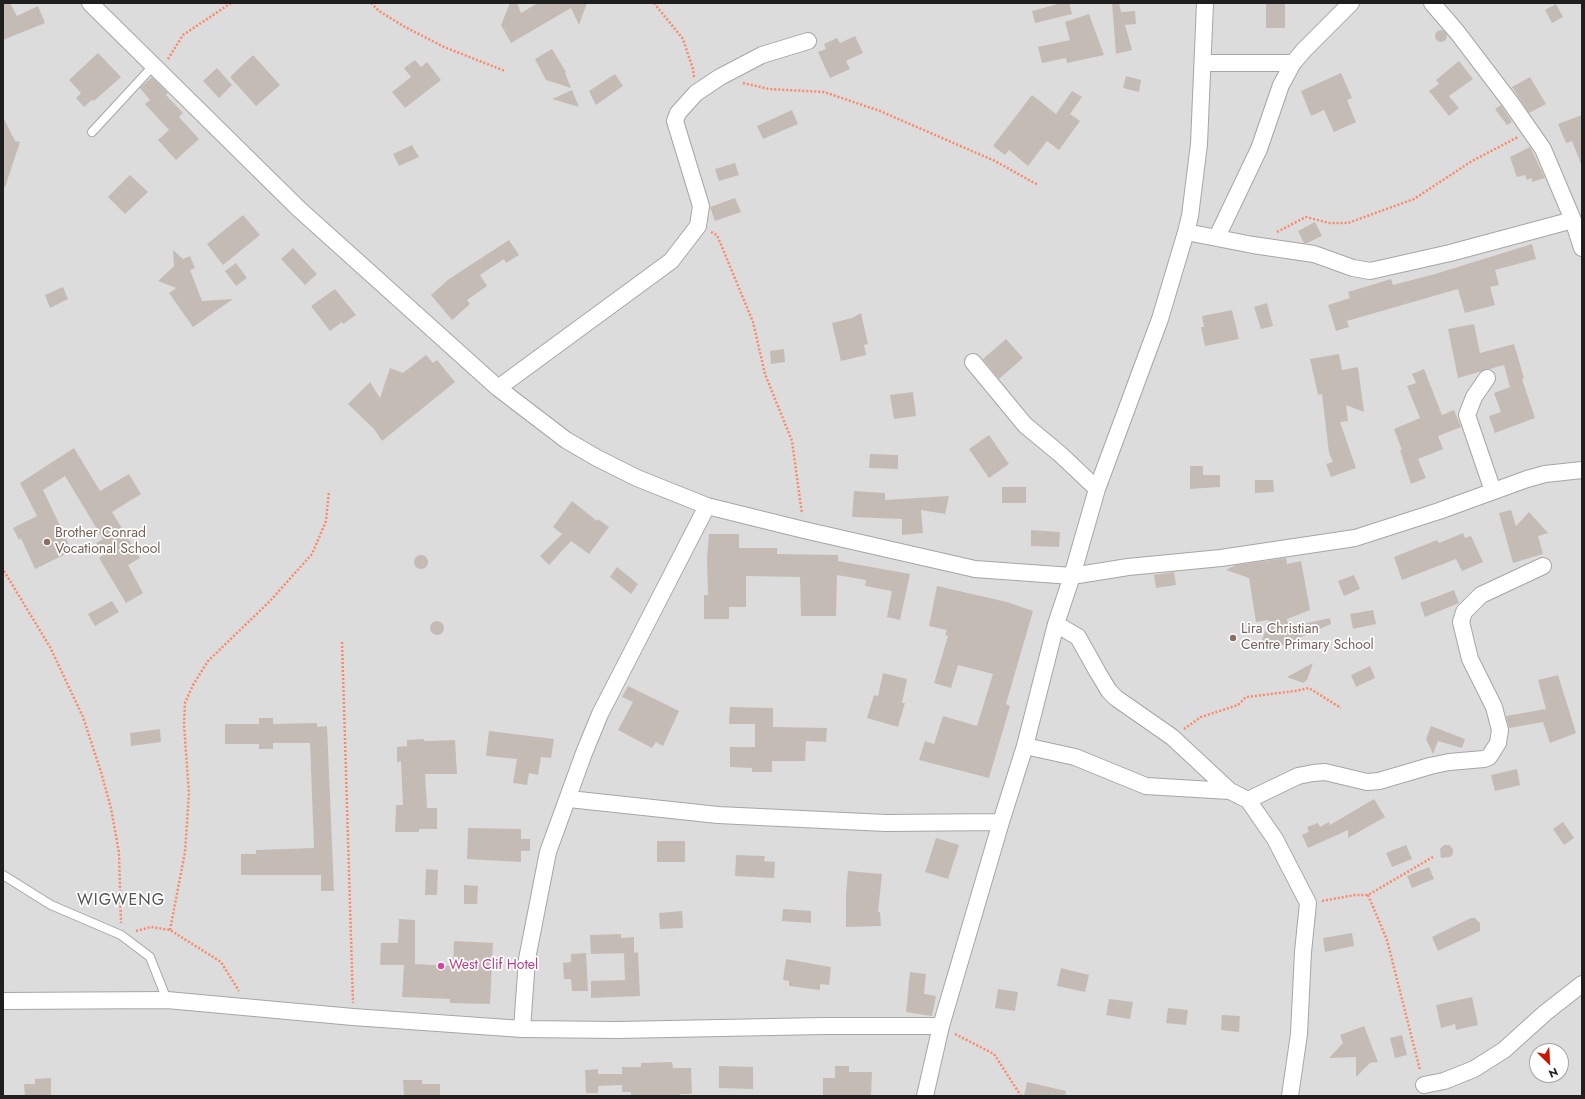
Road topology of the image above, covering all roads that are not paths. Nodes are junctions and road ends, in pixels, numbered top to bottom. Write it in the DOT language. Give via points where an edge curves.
graph roads {
  1 [pos="90,3"];
  2 [pos="1205,3"];
  3 [pos="1351,3"];
  4 [pos="1432,3"];
  5 [pos="808,41"];
  6 [pos="1204,63"];
  7 [pos="1293,63"];
  8 [pos="157,68"];
  9 [pos="92,132"];
  10 [pos="1575,215"];
  11 [pos="1186,232"];
  12 [pos="1217,237"];
  13 [pos="1582,248"];
  14 [pos="973,362"];
  15 [pos="1487,378"];
  16 [pos="498,388"];
  17 [pos="1582,470"];
  18 [pos="1097,489"];
  19 [pos="1494,491"];
  20 [pos="707,506"];
  21 [pos="1543,566"];
  22 [pos="1072,576"];
  23 [pos="1056,624"];
  24 [pos="1025,746"];
  25 [pos="1230,791"];
  26 [pos="569,799"];
  27 [pos="1248,800"];
  28 [pos="1001,822"];
  29 [pos="3,875"];
  30 [pos="1582,984"];
  31 [pos="167,1000"];
  32 [pos="3,1001"];
  33 [pos="941,1026"];
  34 [pos="522,1029"];
  35 [pos="1424,1085"];
  36 [pos="925,1096"];
  37 [pos="1290,1096"];
  1 -- 8 [label="street"];
  2 -- 6 [label="street"];
  3 -- 7 [label="street"];
  4 -- 10 [label="street" via="1531,130"];
  5 -- 16 [label="street" via="762,55 720,77 696,93 678,113 675,121 701,206 698,226 672,261"];
  6 -- 7 [label="street"];
  6 -- 11 [label="street" via="1199,144"];
  7 -- 12 [label="street" via="1281,85 1259,148"];
  8 -- 9 [label="lane"];
  8 -- 16 [label="street" via="299,209"];
  10 -- 12 [label="street" via="1450,253 1370,271 1353,268 1314,254"];
  10 -- 13 [label="street"];
  11 -- 12 [label="street"];
  11 -- 18 [label="street" via="1160,320"];
  14 -- 18 [label="street" via="1024,425"];
  15 -- 19 [label="street" via="1474,397 1467,415"];
  16 -- 20 [label="street" via="566,440 597,458 637,478"];
  17 -- 19 [label="street" via="1545,474"];
  18 -- 22 [label="street"];
  19 -- 22 [label="street" via="1355,538"];
  20 -- 22 [label="street" via="976,569"];
  20 -- 26 [label="street" via="600,714"];
  21 -- 27 [label="street" via="1481,595 1468,607 1461,622 1470,660 1494,707 1500,730 1498,743 1489,757 1449,762 1367,782 1325,772 1314,773 1298,776"];
  22 -- 23 [label="street"];
  23 -- 24 [label="street"];
  23 -- 25 [label="street" via="1078,637 1112,694 1136,713 1154,722"];
  24 -- 25 [label="street" via="1075,757 1146,786"];
  24 -- 28 [label="street"];
  25 -- 27 [label="street"];
  26 -- 28 [label="street" via="718,815 886,823"];
  26 -- 34 [label="street" via="548,852 539,896 527,959"];
  27 -- 37 [label="street" via="1275,838 1308,903 1299,1034"];
  28 -- 33 [label="street"];
  29 -- 31 [label="lane" via="52,905 122,935 150,957"];
  30 -- 35 [label="street" via="1504,1050 1474,1069 1444,1081"];
  31 -- 32 [label="street"];
  31 -- 34 [label="street" via="353,1018"];
  33 -- 34 [label="street"];
  33 -- 36 [label="street"];
}
